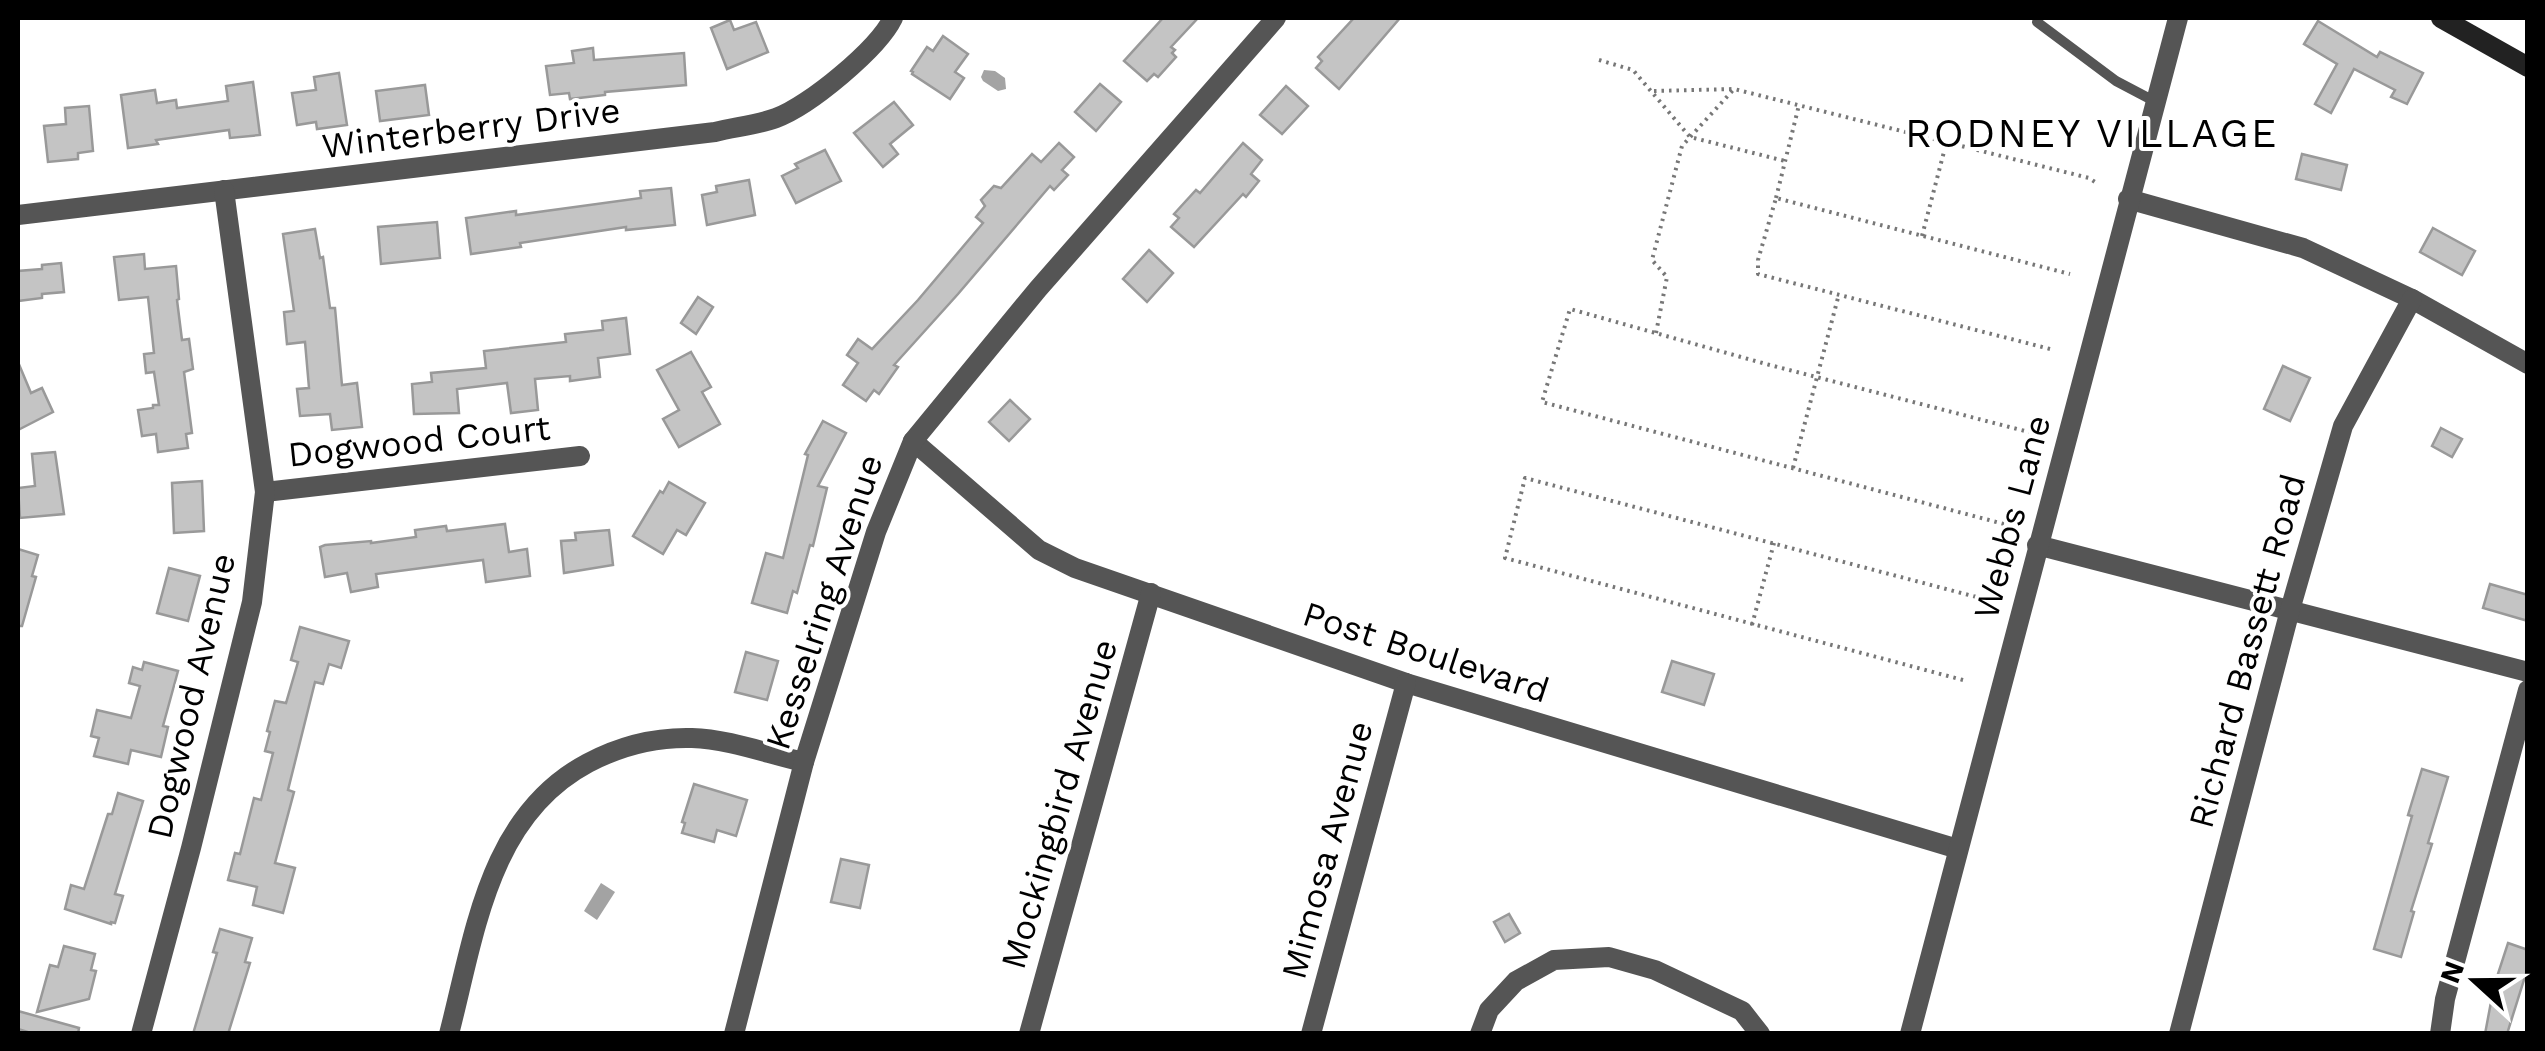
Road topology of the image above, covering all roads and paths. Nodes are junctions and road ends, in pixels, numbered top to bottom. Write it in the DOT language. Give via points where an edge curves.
graph roads {
  1 [pos="892,18"];
  2 [pos="1276,18"];
  3 [pos="2178,18"];
  4 [pos="2441,18"];
  5 [pos="2037,22"];
  6 [pos="1600,60"];
  7 [pos="2528,67"];
  8 [pos="1734,89"];
  9 [pos="1652,91"];
  10 [pos="2154,101"];
  11 [pos="1799,104"];
  12 [pos="1690,136"];
  13 [pos="1946,144"];
  14 [pos="1785,162"];
  15 [pos="2095,182"];
  16 [pos="224,190"];
  17 [pos="1776,198"];
  18 [pos="2128,199"];
  19 [pos="18,215"];
  20 [pos="1922,236"];
  21 [pos="2070,274"];
  22 [pos="1839,294"];
  23 [pos="2412,299"];
  24 [pos="1656,333"];
  25 [pos="2050,348"];
  26 [pos="2528,364"];
  27 [pos="1817,377"];
  28 [pos="2028,432"];
  29 [pos="913,440"];
  30 [pos="580,456"];
  31 [pos="1793,468"];
  32 [pos="264,492"];
  33 [pos="2004,524"];
  34 [pos="1774,544"];
  35 [pos="2038,545"];
  36 [pos="1151,593"];
  37 [pos="1984,599"];
  38 [pos="2290,610"];
  39 [pos="1752,624"];
  40 [pos="2528,672"];
  41 [pos="1963,680"];
  42 [pos="1406,683"];
  43 [pos="2528,690"];
  44 [pos="804,762"];
  45 [pos="1958,849"];
  46 [pos="141,1034"];
  47 [pos="449,1034"];
  48 [pos="734,1034"];
  49 [pos="1029,1034"];
  50 [pos="1310,1034"];
  51 [pos="1480,1034"];
  52 [pos="1760,1034"];
  53 [pos="1910,1034"];
  54 [pos="2179,1034"];
  55 [pos="2440,1034"];
  1 -- 16 [label="street, Winterberry Drive" via="830,85 778,118 716,132"];
  2 -- 29 [label="street, Kesselring Avenue"];
  3 -- 10 [label="street, Webbs Lane"];
  4 -- 7 [label="main road"];
  5 -- 10 [label="lane" via="2116,82"];
  6 -- 9 [label="path" via="1634,70"];
  8 -- 9 [label="path"];
  8 -- 11 [label="path"];
  8 -- 12 [label="path"];
  9 -- 12 [label="path"];
  10 -- 18 [label="street, Webbs Lane"];
  11 -- 13 [label="path"];
  11 -- 14 [label="path"];
  12 -- 14 [label="path"];
  12 -- 24 [label="path" via="1652,260 1667,277"];
  13 -- 15 [label="path"];
  13 -- 20 [label="path"];
  14 -- 17 [label="path"];
  16 -- 19 [label="street, Winterberry Drive"];
  16 -- 32 [label="street, Dogwood Avenue"];
  17 -- 20 [label="path"];
  17 -- 22 [label="path" via="1758,274"];
  18 -- 23 [label="street" via="2303,248"];
  18 -- 35 [label="street, Webbs Lane"];
  20 -- 21 [label="path"];
  22 -- 25 [label="path"];
  22 -- 27 [label="path"];
  23 -- 26 [label="street"];
  23 -- 38 [label="street, Richard Bassett Road" via="2343,426"];
  24 -- 27 [label="path"];
  24 -- 31 [label="path" via="1570,309 1542,402"];
  27 -- 28 [label="path"];
  27 -- 31 [label="path"];
  29 -- 36 [label="street, Post Boulevard" via="1039,550"];
  29 -- 44 [label="street, Kesselring Avenue" via="876,532"];
  30 -- 32 [label="street, Dogwood Court"];
  31 -- 33 [label="path"];
  32 -- 46 [label="street, Dogwood Avenue" via="252,602"];
  34 -- 37 [label="path"];
  34 -- 39 [label="path"];
  34 -- 39 [label="path" via="1526,478 1505,558"];
  35 -- 38 [label="street"];
  35 -- 45 [label="street, Webbs Lane"];
  36 -- 42 [label="street, Post Boulevard"];
  36 -- 49 [label="street, Mockingbird Avenue"];
  38 -- 40 [label="street"];
  38 -- 54 [label="street, Richard Bassett Road"];
  39 -- 41 [label="path"];
  42 -- 45 [label="street, Post Boulevard"];
  42 -- 50 [label="street, Mimosa Avenue"];
  43 -- 55 [label="street"];
  44 -- 47 [label="street" via="693,738 660,740 605,754 553,786 514,830 498,862"];
  44 -- 48 [label="street, Kesselring Avenue"];
  45 -- 53 [label="street, Webbs Lane"];
  51 -- 52 [label="street" via="1489,1010 1516,981 1554,960 1610,957 1742,1011"];
}
